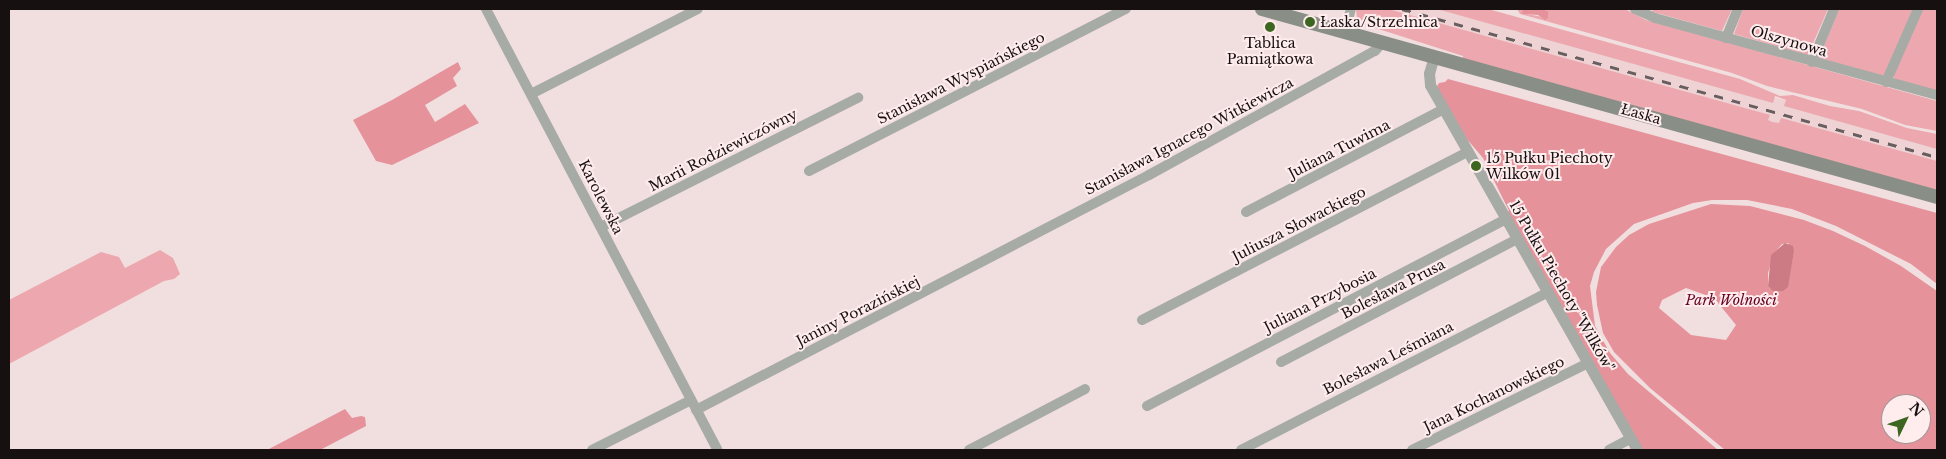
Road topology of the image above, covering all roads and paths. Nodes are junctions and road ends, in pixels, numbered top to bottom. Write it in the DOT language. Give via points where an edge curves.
graph roads {
  1 [pos="486,9"];
  2 [pos="698,9"];
  3 [pos="1126,9"];
  4 [pos="1262,9"];
  5 [pos="1351,9"];
  6 [pos="1635,9"];
  7 [pos="1738,9"];
  8 [pos="1834,9"];
  9 [pos="1918,9"];
  10 [pos="1646,12"];
  11 [pos="1345,32"];
  12 [pos="1726,38"];
  13 [pos="1383,42"];
  14 [pos="1434,56"];
  15 [pos="1812,62"];
  16 [pos="1886,82"];
  17 [pos="531,94"];
  18 [pos="1937,96"];
  19 [pos="858,98"];
  20 [pos="1444,109"];
  21 [pos="1468,152"];
  22 [pos="809,171"];
  23 [pos="1937,196"];
  24 [pos="1246,212"];
  25 [pos="1506,219"];
  26 [pos="601,227"];
  27 [pos="1032,235"];
  28 [pos="1518,239"];
  29 [pos="1548,292"];
  30 [pos="1142,320"];
  31 [pos="1281,362"];
  32 [pos="1588,363"];
  33 [pos="1084,388"];
  34 [pos="691,400"];
  35 [pos="1147,406"];
  36 [pos="696,410"];
  37 [pos="1630,439"];
  38 [pos="592,450"];
  39 [pos="718,450"];
  40 [pos="969,450"];
  41 [pos="1241,450"];
  42 [pos="1412,450"];
  43 [pos="1609,450"];
  44 [pos="1637,450"];
  1 -- 17 [label="street, Karolewska"];
  2 -- 17 [label="street"];
  3 -- 22 [label="street, Stanisława Wyspiańskiego"];
  4 -- 11 [label="main road, Łaska"];
  5 -- 11 [label="street"];
  6 -- 10 [label="street, Olszynowa"];
  7 -- 12 [label="street"];
  8 -- 15 [label="street"];
  9 -- 16 [label="street"];
  10 -- 12 [label="street, Olszynowa"];
  11 -- 13 [label="main road, Łaska"];
  12 -- 15 [label="street, Olszynowa"];
  13 -- 14 [label="main road, Łaska"];
  13 -- 27 [label="street, Stanisława Ignacego Witkiewicza" via="1375,51 1330,76"];
  14 -- 20 [label="street, 15 Pułku Piechoty \"Wilków\"" via="1428,80"];
  14 -- 23 [label="main road, Łaska"];
  15 -- 16 [label="street, Olszynowa"];
  16 -- 18 [label="street, Olszynowa"];
  17 -- 26 [label="street, Karolewska"];
  19 -- 26 [label="street, Marii Rodziewiczówny"];
  20 -- 21 [label="street, 15 Pułku Piechoty \"Wilków\""];
  20 -- 24 [label="street, Juliana Tuwima"];
  21 -- 25 [label="street, 15 Pułku Piechoty \"Wilków\""];
  21 -- 30 [label="street, Juliusza Słowackiego"];
  25 -- 28 [label="street, 15 Pułku Piechoty \"Wilków\""];
  25 -- 35 [label="street, Juliana Przybosia"];
  26 -- 34 [label="street, Karolewska"];
  27 -- 36 [label="street, Janiny Porazińskiej"];
  28 -- 29 [label="street, 15 Pułku Piechoty \"Wilków\""];
  28 -- 31 [label="street, Bolesława Prusa"];
  29 -- 32 [label="street, 15 Pułku Piechoty \"Wilków\""];
  29 -- 41 [label="street, Bolesława Leśmiana"];
  32 -- 37 [label="street, 15 Pułku Piechoty \"Wilków\""];
  32 -- 42 [label="street, Jana Kochanowskiego"];
  33 -- 40 [label="street"];
  34 -- 36 [label="street, Karolewska"];
  34 -- 38 [label="street"];
  36 -- 39 [label="street, Karolewska"];
  37 -- 43 [label="street"];
  37 -- 44 [label="street, 15 Pułku Piechoty \"Wilków\""];
}
